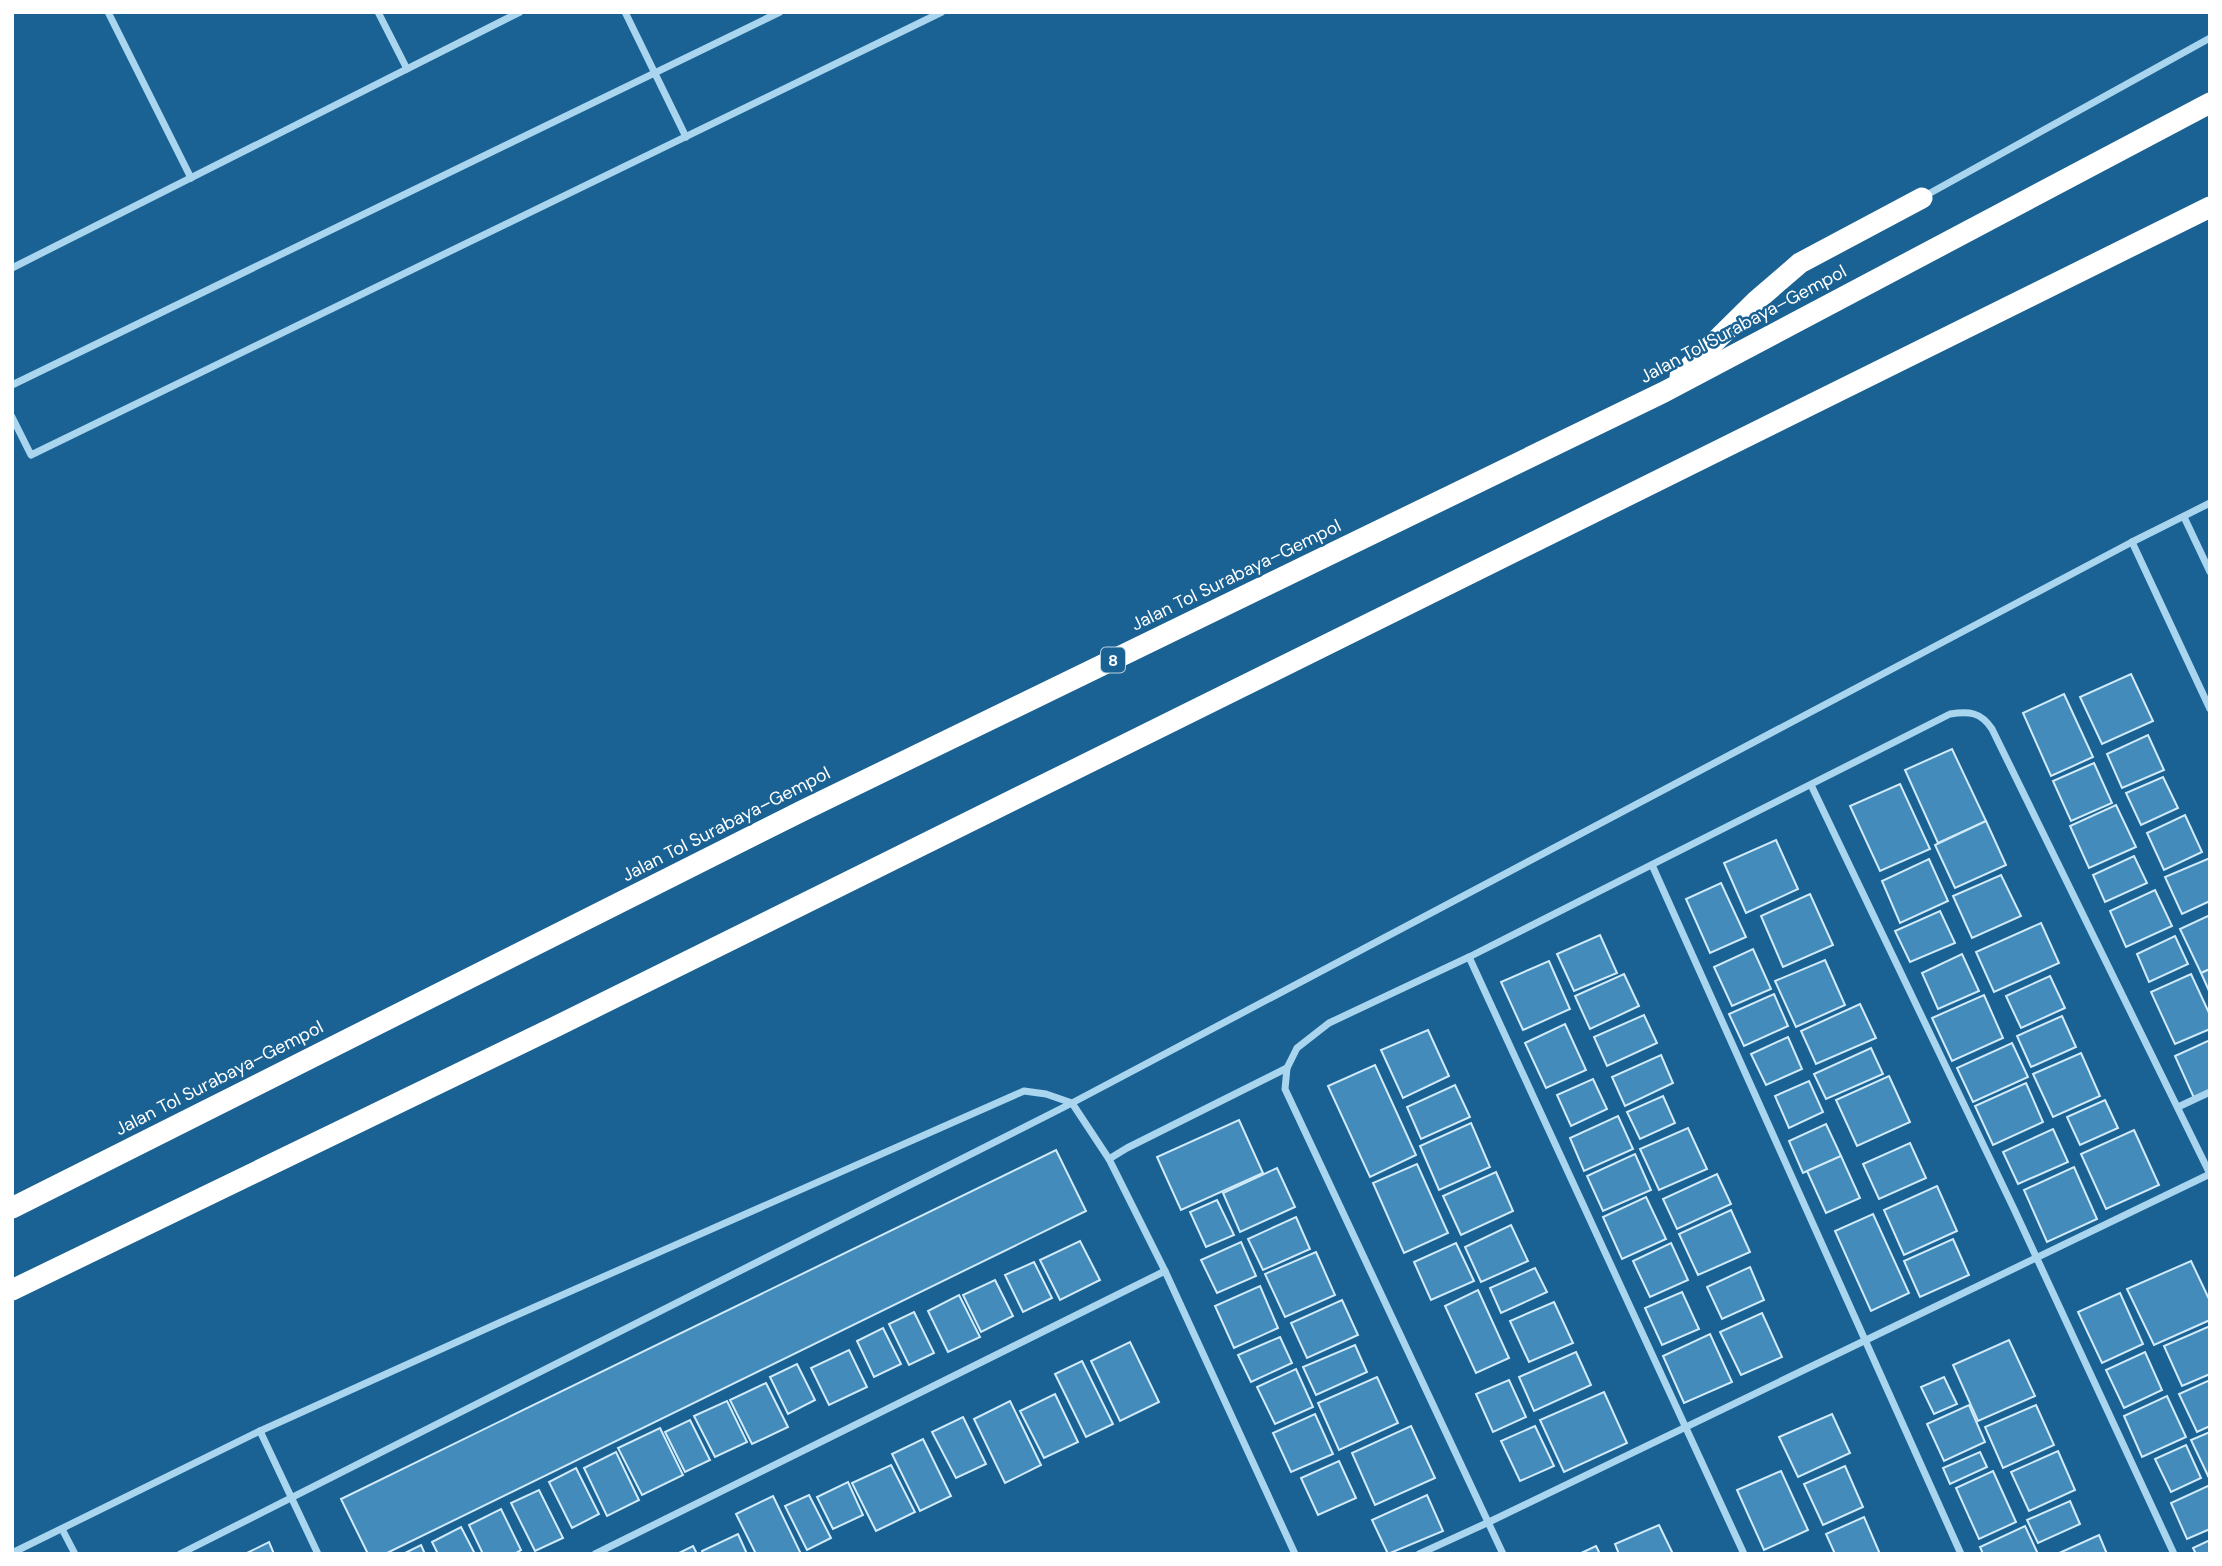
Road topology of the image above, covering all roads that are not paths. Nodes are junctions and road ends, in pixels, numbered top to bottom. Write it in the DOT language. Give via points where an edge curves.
graph roads {
  1 [pos="108,12"];
  2 [pos="378,12"];
  3 [pos="520,12"];
  4 [pos="625,12"];
  5 [pos="780,12"];
  6 [pos="942,12"];
  7 [pos="2210,38"];
  8 [pos="407,69"];
  9 [pos="655,73"];
  10 [pos="2210,103"];
  11 [pos="686,137"];
  12 [pos="191,178"];
  13 [pos="1922,198"];
  14 [pos="2210,207"];
  15 [pos="12,268"];
  16 [pos="12,385"];
  17 [pos="1664,392"];
  18 [pos="12,417"];
  19 [pos="2210,503"];
  20 [pos="2184,517"];
  21 [pos="2132,542"];
  22 [pos="2210,572"];
  23 [pos="2210,709"];
  24 [pos="1811,785"];
  25 [pos="1652,865"];
  26 [pos="1469,957"];
  27 [pos="1287,1068"];
  28 [pos="2210,1092"];
  29 [pos="1072,1103"];
  30 [pos="2178,1107"];
  31 [pos="1109,1159"];
  32 [pos="2210,1174"];
  33 [pos="12,1208"];
  34 [pos="2037,1258"];
  35 [pos="1165,1271"];
  36 [pos="12,1290"];
  37 [pos="1864,1342"];
  38 [pos="1685,1428"];
  39 [pos="260,1431"];
  40 [pos="292,1497"];
  41 [pos="1489,1522"];
  42 [pos="62,1529"];
  43 [pos="12,1553"];
  44 [pos="75,1554"];
  45 [pos="180,1554"];
  46 [pos="318,1554"];
  47 [pos="595,1554"];
  48 [pos="1295,1554"];
  49 [pos="1419,1554"];
  50 [pos="1503,1554"];
  51 [pos="1744,1554"];
  52 [pos="1961,1554"];
  53 [pos="2174,1554"];
  1 -- 12 [label="street"];
  2 -- 8 [label="street"];
  3 -- 8 [label="street"];
  4 -- 9 [label="street"];
  5 -- 9 [label="street"];
  6 -- 11 [label="street"];
  7 -- 13 [label="street"];
  8 -- 12 [label="street"];
  9 -- 11 [label="street"];
  9 -- 16 [label="street"];
  10 -- 17 [label="highway, Jalan Tol Surabaya–Gempol / 8"];
  11 -- 18 [label="street" via="31,455"];
  12 -- 15 [label="street"];
  13 -- 17 [label="highway" via="1800,263"];
  14 -- 36 [label="highway" via="557,1026"];
  17 -- 33 [label="highway, Jalan Tol Surabaya–Gempol / 8" via="804,810"];
  19 -- 20 [label="street"];
  20 -- 21 [label="street"];
  20 -- 22 [label="street"];
  21 -- 23 [label="street"];
  21 -- 29 [label="street"];
  24 -- 25 [label="street"];
  24 -- 30 [label="street" via="1950,714 1965,711 1984,718"];
  24 -- 34 [label="street"];
  25 -- 26 [label="street"];
  25 -- 37 [label="street"];
  26 -- 27 [label="street" via="1329,1023 1297,1048"];
  26 -- 38 [label="street"];
  27 -- 31 [label="street"];
  27 -- 41 [label="street" via="1285,1089"];
  28 -- 30 [label="street"];
  29 -- 31 [label="street"];
  29 -- 39 [label="street" via="1024,1091 1006,1098"];
  29 -- 40 [label="street"];
  30 -- 32 [label="street"];
  31 -- 35 [label="street"];
  32 -- 34 [label="street"];
  34 -- 37 [label="street"];
  34 -- 53 [label="street"];
  35 -- 47 [label="street"];
  35 -- 48 [label="street"];
  37 -- 38 [label="street"];
  37 -- 52 [label="street"];
  38 -- 41 [label="street"];
  38 -- 51 [label="street"];
  39 -- 40 [label="street"];
  39 -- 42 [label="street"];
  40 -- 45 [label="street"];
  40 -- 46 [label="street"];
  41 -- 49 [label="street"];
  41 -- 50 [label="street"];
  42 -- 43 [label="street"];
  42 -- 44 [label="street"];
}
